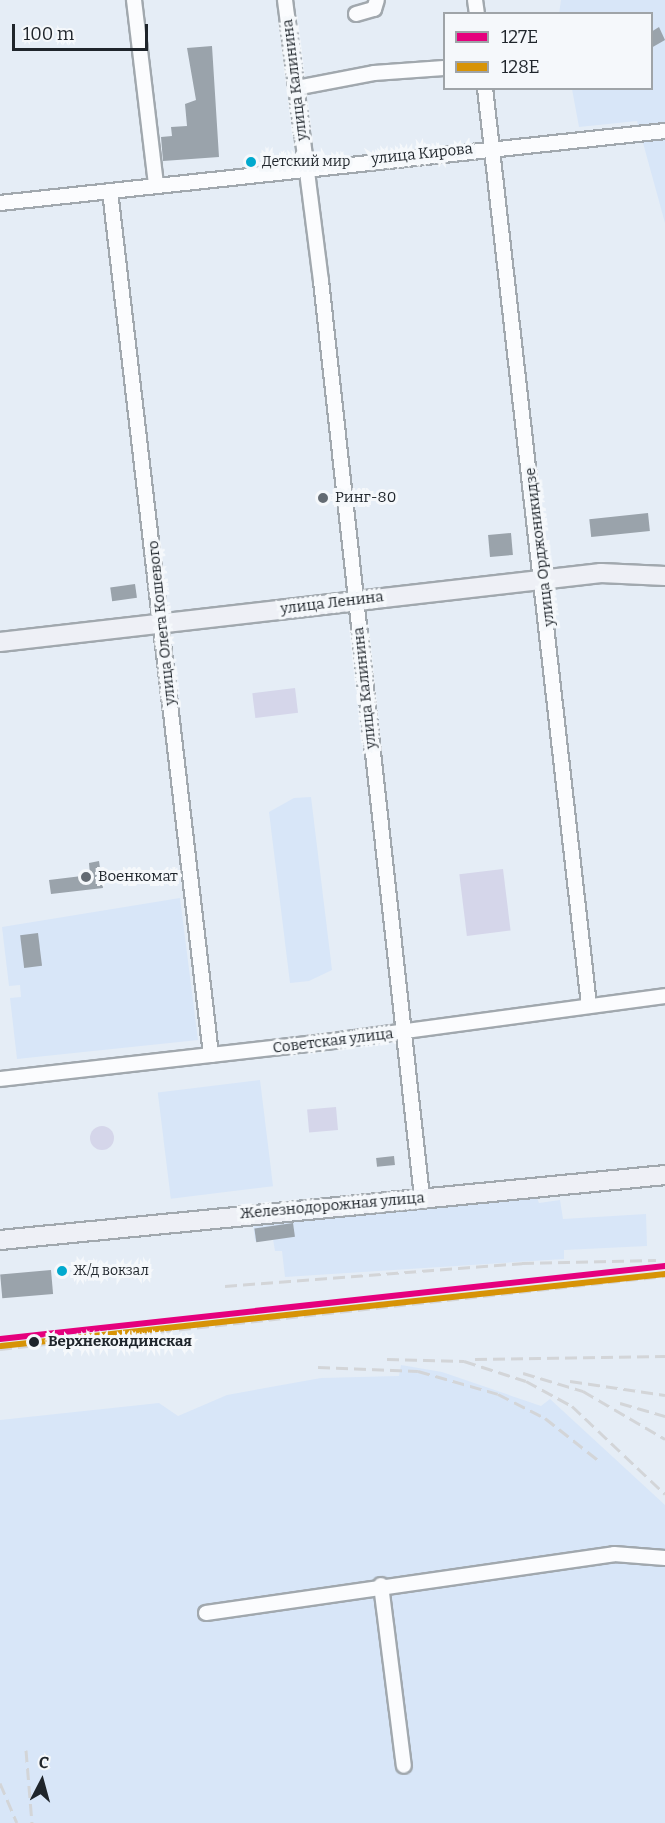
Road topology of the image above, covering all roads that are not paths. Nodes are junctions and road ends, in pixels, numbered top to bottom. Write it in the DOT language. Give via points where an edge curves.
graph roads {
  1 [pos="134,0"];
  2 [pos="285,0"];
  3 [pos="378,0"];
  4 [pos="356,14"];
  5 [pos="443,68"];
  6 [pos="296,88"];
  7 [pos="485,90"];
  8 [pos="665,131"];
  9 [pos="491,146"];
  10 [pos="306,168"];
  11 [pos="156,185"];
  12 [pos="110,191"];
  13 [pos="0,203"];
  14 [pos="665,576"];
  15 [pos="544,579"];
  16 [pos="356,600"];
  17 [pos="162,623"];
  18 [pos="0,642"];
  19 [pos="665,996"];
  20 [pos="589,1005"];
  21 [pos="403,1032"];
  22 [pos="211,1055"];
  23 [pos="0,1079"];
  24 [pos="665,1175"];
  25 [pos="422,1197"];
  26 [pos="0,1240"];
  27 [pos="665,1558"];
  28 [pos="381,1586"];
  29 [pos="206,1612"];
  30 [pos="404,1766"];
  1 -- 11 [label="street"];
  2 -- 6 [label="street, улица Калинина"];
  3 -- 4 [label="street" via="375,9"];
  5 -- 6 [label="street" via="374,73"];
  6 -- 10 [label="street, улица Калинина"];
  7 -- 9 [label="street, улица Орджоникидзе"];
  8 -- 9 [label="street, улица Кирова"];
  9 -- 10 [label="street, улица Кирова"];
  9 -- 15 [label="street, улица Орджоникидзе"];
  10 -- 11 [label="street, улица Кирова"];
  10 -- 16 [label="street, улица Калинина"];
  11 -- 12 [label="street, улица Кирова"];
  12 -- 13 [label="street, улица Кирова"];
  12 -- 17 [label="street, улица Олега Кошевого"];
  14 -- 15 [label="main road, улица Ленина" via="616,571"];
  15 -- 16 [label="main road, улица Ленина"];
  15 -- 20 [label="street, улица Орджоникидзе"];
  16 -- 17 [label="main road, улица Ленина"];
  16 -- 21 [label="street, улица Калинина"];
  17 -- 18 [label="main road, улица Ленина"];
  17 -- 22 [label="street, улица Олега Кошевого"];
  19 -- 20 [label="street, Советская улица"];
  20 -- 21 [label="street, Советская улица"];
  21 -- 22 [label="street, Советская улица"];
  21 -- 25 [label="street, улица Калинина"];
  22 -- 23 [label="street, Советская улица"];
  24 -- 25 [label="main road, Железнодорожная улица"];
  25 -- 26 [label="main road, Железнодорожная улица"];
  27 -- 28 [label="street" via="614,1554"];
  28 -- 29 [label="street"];
  28 -- 30 [label="street"];
}
